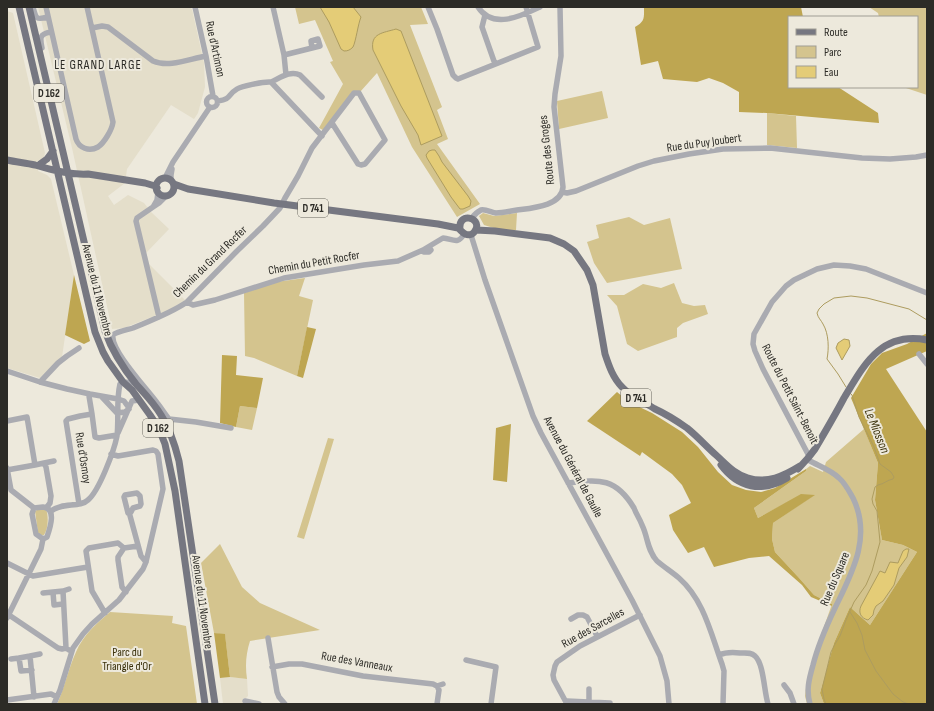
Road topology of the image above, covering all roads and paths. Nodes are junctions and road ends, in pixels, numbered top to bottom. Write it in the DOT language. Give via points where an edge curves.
graph roads {
  1 [pos="19,7"];
  2 [pos="29,7"];
  3 [pos="33,7"];
  4 [pos="46,7"];
  5 [pos="87,7"];
  6 [pos="195,7"];
  7 [pos="273,7"];
  8 [pos="428,7"];
  9 [pos="478,7"];
  10 [pos="540,7"];
  11 [pos="560,7"];
  12 [pos="527,10"];
  13 [pos="485,15"];
  14 [pos="48,17"];
  15 [pos="92,28"];
  16 [pos="51,32"];
  17 [pos="312,48"];
  18 [pos="284,55"];
  19 [pos="206,56"];
  20 [pos="495,64"];
  21 [pos="286,75"];
  22 [pos="46,78"];
  23 [pos="271,82"];
  24 [pos="213,96"];
  25 [pos="322,97"];
  26 [pos="41,101"];
  27 [pos="218,102"];
  28 [pos="210,107"];
  29 [pos="332,123"];
  30 [pos="322,136"];
  31 [pos="53,151"];
  32 [pos="927,155"];
  33 [pos="7,160"];
  34 [pos="39,166"];
  35 [pos="62,169"];
  36 [pos="88,174"];
  37 [pos="165,185"];
  38 [pos="61,186"];
  39 [pos="72,190"];
  40 [pos="562,192"];
  41 [pos="166,196"];
  42 [pos="282,204"];
  43 [pos="153,206"];
  44 [pos="468,227"];
  45 [pos="81,231"];
  46 [pos="429,247"];
  47 [pos="927,293"];
  48 [pos="188,302"];
  49 [pos="159,317"];
  50 [pos="105,331"];
  51 [pos="122,331"];
  52 [pos="927,340"];
  53 [pos="80,348"];
  54 [pos="919,354"];
  55 [pos="927,364"];
  56 [pos="7,371"];
  57 [pos="40,382"];
  58 [pos="123,382"];
  59 [pos="137,382"];
  60 [pos="132,390"];
  61 [pos="90,394"];
  62 [pos="102,396"];
  63 [pos="118,399"];
  64 [pos="136,401"];
  65 [pos="129,409"];
  66 [pos="117,413"];
  67 [pos="92,414"];
  68 [pos="7,421"];
  69 [pos="232,428"];
  70 [pos="117,435"];
  71 [pos="111,454"];
  72 [pos="808,457"];
  73 [pos="54,461"];
  74 [pos="44,463"];
  75 [pos="35,465"];
  76 [pos="7,469"];
  77 [pos="568,483"];
  78 [pos="79,504"];
  79 [pos="34,508"];
  80 [pos="49,509"];
  81 [pos="129,512"];
  82 [pos="43,539"];
  83 [pos="138,546"];
  84 [pos="124,548"];
  85 [pos="146,562"];
  86 [pos="7,563"];
  87 [pos="88,567"];
  88 [pos="29,574"];
  89 [pos="69,589"];
  90 [pos="63,591"];
  91 [pos="53,592"];
  92 [pos="126,592"];
  93 [pos="43,593"];
  94 [pos="63,604"];
  95 [pos="105,613"];
  96 [pos="640,615"];
  97 [pos="8,616"];
  98 [pos="571,619"];
  99 [pos="597,636"];
  100 [pos="268,638"];
  101 [pos="66,648"];
  102 [pos="72,652"];
  103 [pos="40,654"];
  104 [pos="719,655"];
  105 [pos="30,656"];
  106 [pos="19,658"];
  107 [pos="11,659"];
  108 [pos="466,660"];
  109 [pos="272,667"];
  110 [pos="32,670"];
  111 [pos="784,685"];
  112 [pos="589,689"];
  113 [pos="34,697"];
  114 [pos="57,697"];
  115 [pos="7,700"];
  116 [pos="245,701"];
  117 [pos="589,702"];
  118 [pos="610,702"];
  119 [pos="282,703"];
  120 [pos="567,703"];
  121 [pos="54,704"];
  122 [pos="205,704"];
  123 [pos="215,704"];
  124 [pos="259,704"];
  125 [pos="437,704"];
  126 [pos="491,704"];
  127 [pos="668,704"];
  128 [pos="723,704"];
  129 [pos="768,704"];
  130 [pos="794,704"];
  131 [pos="810,704"];
  1 -- 26 [label="main road, Avenue du 11 Novembre / D 162"];
  2 -- 22 [label="main road, Avenue du 11 Novembre / D 162"];
  3 -- 14 [label="street" via="37,18"];
  4 -- 14 [label="street"];
  5 -- 15 [label="street"];
  6 -- 19 [label="street, Rue d'Artimon"];
  7 -- 18 [label="street"];
  8 -- 20 [label="street" via="454,77 460,78"];
  9 -- 13 [label="street"];
  10 -- 12 [label="street"];
  11 -- 40 [label="street, Route des Groges" via="561,56 554,107"];
  12 -- 13 [label="street" via="505,19"];
  12 -- 20 [label="street" via="538,47"];
  13 -- 20 [label="street" via="482,27"];
  14 -- 16 [label="street"];
  15 -- 16 [label="street" via="113,122 101,145 89,149 80,146 76,139"];
  15 -- 19 [label="street" via="108,27 158,63"];
  16 -- 22 [label="street" via="44,34 40,39"];
  17 -- 18 [label="street"];
  18 -- 21 [label="street"];
  19 -- 24 [label="street, Rue d'Artimon"];
  21 -- 23 [label="street"];
  21 -- 25 [label="street" via="300,75"];
  22 -- 35 [label="main road, Avenue du 11 Novembre / D 162"];
  23 -- 27 [label="street" via="240,88 227,99"];
  23 -- 30 [label="street"];
  24 -- 27 [label="street"];
  24 -- 28 [label="street" via="207,100"];
  26 -- 31 [label="main road, Avenue du 11 Novembre / D 162"];
  26 -- 35 [label="main road"];
  27 -- 28 [label="street" via="216,106"];
  28 -- 37 [label="street" via="173,162 171,176"];
  29 -- 29 [label="street, Chemin du Grand Rocfer" via="361,165 365,164 384,140 359,93 354,93"];
  29 -- 30 [label="street, Chemin du Grand Rocfer"];
  30 -- 42 [label="street, Chemin du Grand Rocfer" via="312,148"];
  31 -- 34 [label="main road"];
  31 -- 35 [label="main road, Avenue du 11 Novembre / D 162"];
  32 -- 40 [label="street, Rue du Puy Joubert" via="890,159 770,148 723,149 638,166 576,191"];
  33 -- 34 [label="main road, D 741"];
  34 -- 35 [label="main road, D 741"];
  34 -- 38 [label="main road"];
  35 -- 36 [label="main road, D 741" via="78,170"];
  35 -- 38 [label="main road, Avenue du 11 Novembre / D 162"];
  35 -- 39 [label="main road, Avenue du 11 Novembre / D 162"];
  35 -- 45 [label="main road" via="72,212"];
  36 -- 37 [label="main road, D 741"];
  36 -- 39 [label="main road" via="78,178"];
  37 -- 41 [label="main road" via="160,194"];
  37 -- 42 [label="main road, D 741" via="178,190 188,189"];
  37 -- 43 [label="street"];
  38 -- 58 [label="main road, Avenue du 11 Novembre / D 162" via="95,332 103,352"];
  39 -- 45 [label="main road, Avenue du 11 Novembre / D 162"];
  40 -- 44 [label="street, Route des Groges" via="558,198 543,206 498,213 482,210 476,213"];
  41 -- 43 [label="street"];
  42 -- 44 [label="main road, D 741"];
  42 -- 48 [label="street, Chemin du Grand Rocfer"];
  43 -- 49 [label="street" via="136,221"];
  44 -- 46 [label="street, Route des Groges" via="461,239 456,241 443,238"];
  44 -- 72 [label="main road, D 741" via="550,238 574,251 593,284 606,354 616,380 621,387 639,400 695,435 738,482 763,487 775,484 788,477"];
  44 -- 77 [label="street, Avenue du Général de Gaulle" via="527,402"];
  45 -- 50 [label="main road, Avenue du 11 Novembre / D 162"];
  46 -- 48 [label="street, Chemin du Petit Rocfer" via="398,261 284,278 215,300 193,305"];
  47 -- 72 [label="street, Route du Petit Saint-Benoit" via="866,269 834,265 817,269 794,280 772,302 754,334 753,344"];
  48 -- 49 [label="street, Chemin du Grand Rocfer"];
  49 -- 51 [label="street, Chemin du Grand Rocfer"];
  50 -- 51 [label="street"];
  50 -- 59 [label="main road, Avenue du 11 Novembre / D 162" via="116,357"];
  51 -- 59 [label="street" via="114,334 112,340"];
  52 -- 72 [label="main road, D 741" via="908,339 892,343 872,356"];
  53 -- 57 [label="street" via="58,363"];
  54 -- 55 [label="street"];
  56 -- 57 [label="street"];
  57 -- 61 [label="street"];
  58 -- 59 [label="street"];
  58 -- 60 [label="main road, Avenue du 11 Novembre / D 162"];
  58 -- 63 [label="street, Rue d'Osmoy" via="120,384"];
  59 -- 60 [label="street"];
  59 -- 69 [label="street" via="169,419"];
  59 -- 123 [label="main road, Avenue du 11 Novembre / D 162" via="169,429 179,461"];
  60 -- 64 [label="main road, Avenue du 11 Novembre / D 162"];
  61 -- 62 [label="street"];
  61 -- 67 [label="street"];
  62 -- 63 [label="street"];
  62 -- 66 [label="street"];
  63 -- 65 [label="street" via="124,401"];
  63 -- 66 [label="street, Rue d'Osmoy"];
  64 -- 65 [label="street, Rue d'Osmoy"];
  64 -- 122 [label="main road, Avenue du 11 Novembre / D 162" via="159,429 170,464"];
  65 -- 66 [label="street"];
  65 -- 70 [label="street, Rue d'Osmoy"];
  66 -- 70 [label="street, Rue d'Osmoy"];
  67 -- 70 [label="street" via="97,438"];
  67 -- 78 [label="street, Rue d'Osmoy" via="66,421"];
  68 -- 75 [label="street" via="27,417"];
  70 -- 71 [label="street, Rue d'Osmoy"];
  71 -- 78 [label="street, Rue d'Osmoy" via="94,492 88,501"];
  71 -- 85 [label="street" via="118,456 153,450 158,454 163,489"];
  72 -- 131 [label="street, Rue du Square" via="810,461 838,477 846,486 858,511 860,527 858,556 816,655 808,687"];
  73 -- 74 [label="street"];
  74 -- 75 [label="street"];
  74 -- 80 [label="street" via="51,496"];
  75 -- 76 [label="street"];
  76 -- 79 [label="street" via="11,490"];
  77 -- 96 [label="street, Avenue du Général de Gaulle"];
  77 -- 104 [label="street" via="604,482 623,492 642,525 654,558 680,579 700,606"];
  78 -- 80 [label="street"];
  79 -- 80 [label="street"];
  79 -- 82 [label="street" via="33,528"];
  80 -- 82 [label="street" via="49,532"];
  81 -- 83 [label="street"];
  82 -- 88 [label="street"];
  83 -- 84 [label="street"];
  83 -- 85 [label="street"];
  84 -- 87 [label="street" via="118,543 87,549"];
  84 -- 92 [label="street" via="118,560 122,587"];
  85 -- 92 [label="street"];
  86 -- 88 [label="street"];
  87 -- 88 [label="street" via="33,576"];
  87 -- 95 [label="street" via="93,594"];
  88 -- 97 [label="street"];
  89 -- 90 [label="street"];
  90 -- 91 [label="street"];
  90 -- 94 [label="street"];
  91 -- 93 [label="street"];
  91 -- 94 [label="street" via="54,604"];
  92 -- 95 [label="street"];
  94 -- 101 [label="street"];
  95 -- 102 [label="street" via="89,627"];
  96 -- 99 [label="street, Rue des Sarcelles"];
  96 -- 127 [label="street, Avenue du Général de Gaulle" via="660,656 667,681"];
  97 -- 101 [label="street" via="58,648"];
  98 -- 99 [label="street" via="578,615 587,617"];
  99 -- 120 [label="street, Rue des Sarcelles" via="557,662 553,670 554,680"];
  100 -- 109 [label="street"];
  101 -- 102 [label="street"];
  102 -- 114 [label="street"];
  103 -- 105 [label="street"];
  104 -- 128 [label="street" via="724,672"];
  104 -- 129 [label="street" via="728,652 755,655 761,667"];
  105 -- 106 [label="street"];
  105 -- 110 [label="street"];
  106 -- 107 [label="street"];
  106 -- 110 [label="street" via="21,671"];
  108 -- 126 [label="street" via="496,666"];
  109 -- 119 [label="street"];
  109 -- 125 [label="street, Rue des Vanneaux" via="302,664 347,673 440,685"];
  110 -- 113 [label="street"];
  111 -- 130 [label="street"];
  112 -- 117 [label="street"];
  113 -- 114 [label="street" via="50,694"];
  113 -- 115 [label="street"];
  114 -- 121 [label="street"];
  116 -- 124 [label="street"];
  117 -- 118 [label="street"];
  117 -- 120 [label="street"];
}
